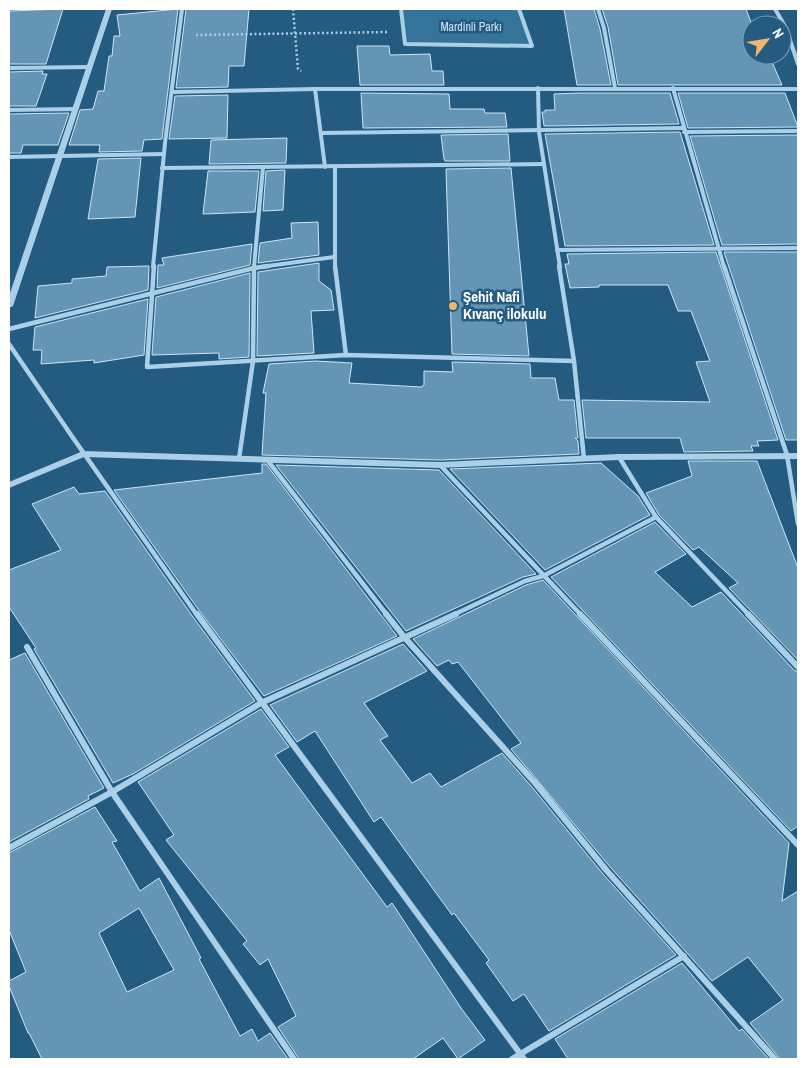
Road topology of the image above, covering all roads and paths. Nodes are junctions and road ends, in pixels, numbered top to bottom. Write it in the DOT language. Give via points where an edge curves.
graph roads {
  1 [pos="108,9"];
  2 [pos="182,9"];
  3 [pos="293,9"];
  4 [pos="401,9"];
  5 [pos="519,9"];
  6 [pos="598,9"];
  7 [pos="775,9"];
  8 [pos="404,32"];
  9 [pos="295,34"];
  10 [pos="178,36"];
  11 [pos="798,64"];
  12 [pos="90,67"];
  13 [pos="9,68"];
  14 [pos="538,88"];
  15 [pos="615,88"];
  16 [pos="673,88"];
  17 [pos="315,89"];
  18 [pos="798,89"];
  19 [pos="172,92"];
  20 [pos="76,109"];
  21 [pos="9,110"];
  22 [pos="684,130"];
  23 [pos="798,131"];
  24 [pos="539,132"];
  25 [pos="322,133"];
  26 [pos="164,154"];
  27 [pos="60,156"];
  28 [pos="9,157"];
  29 [pos="544,164"];
  30 [pos="325,166"];
  31 [pos="263,167"];
  32 [pos="334,167"];
  33 [pos="162,168"];
  34 [pos="798,248"];
  35 [pos="718,249"];
  36 [pos="557,250"];
  37 [pos="334,257"];
  38 [pos="254,268"];
  39 [pos="151,293"];
  40 [pos="9,306"];
  41 [pos="9,329"];
  42 [pos="9,344"];
  43 [pos="346,355"];
  44 [pos="253,361"];
  45 [pos="574,361"];
  46 [pos="84,454"];
  47 [pos="787,455"];
  48 [pos="798,456"];
  49 [pos="619,458"];
  50 [pos="239,459"];
  51 [pos="584,459"];
  52 [pos="268,461"];
  53 [pos="440,465"];
  54 [pos="9,485"];
  55 [pos="656,517"];
  56 [pos="798,524"];
  57 [pos="543,576"];
  58 [pos="404,638"];
  59 [pos="27,647"];
  60 [pos="798,667"];
  61 [pos="261,703"];
  62 [pos="112,792"];
  63 [pos="798,845"];
  64 [pos="9,848"];
  65 [pos="684,956"];
  66 [pos="522,1056"];
  67 [pos="294,1059"];
  68 [pos="512,1059"];
  69 [pos="775,1059"];
  1 -- 12 [label="street"];
  2 -- 10 [label="street"];
  3 -- 9 [label="path"];
  4 -- 8 [label="street"];
  5 -- 8 [label="street" via="532,46 405,44"];
  6 -- 15 [label="street"];
  7 -- 11 [label="street" via="786,28"];
  8 -- 9 [label="path"];
  9 -- 10 [label="path"];
  9 -- 17 [label="path" via="298,69 314,78"];
  10 -- 19 [label="street"];
  12 -- 13 [label="street"];
  12 -- 20 [label="street"];
  14 -- 15 [label="street"];
  14 -- 17 [label="street"];
  14 -- 24 [label="street"];
  15 -- 16 [label="street"];
  16 -- 18 [label="street"];
  16 -- 22 [label="street"];
  17 -- 19 [label="street"];
  17 -- 25 [label="street"];
  19 -- 26 [label="street"];
  20 -- 21 [label="street"];
  20 -- 27 [label="street"];
  22 -- 23 [label="street"];
  22 -- 24 [label="street"];
  22 -- 35 [label="street"];
  24 -- 25 [label="street"];
  24 -- 29 [label="street"];
  25 -- 30 [label="street"];
  26 -- 27 [label="street"];
  26 -- 33 [label="street"];
  27 -- 28 [label="street"];
  27 -- 40 [label="street"];
  29 -- 32 [label="street"];
  29 -- 36 [label="street"];
  30 -- 31 [label="street"];
  30 -- 32 [label="street"];
  31 -- 33 [label="street"];
  31 -- 38 [label="street"];
  32 -- 37 [label="street"];
  33 -- 39 [label="street"];
  34 -- 35 [label="street"];
  35 -- 36 [label="street"];
  35 -- 47 [label="street"];
  36 -- 45 [label="street"];
  37 -- 38 [label="street"];
  37 -- 43 [label="street"];
  38 -- 39 [label="street"];
  38 -- 44 [label="street"];
  39 -- 41 [label="street"];
  39 -- 44 [label="street" via="147,367"];
  42 -- 46 [label="street"];
  43 -- 44 [label="street"];
  43 -- 45 [label="street"];
  44 -- 50 [label="street"];
  45 -- 51 [label="street"];
  46 -- 50 [label="street"];
  46 -- 54 [label="street"];
  46 -- 61 [label="street"];
  47 -- 48 [label="street"];
  47 -- 49 [label="street"];
  47 -- 56 [label="street"];
  49 -- 51 [label="street"];
  49 -- 55 [label="street"];
  50 -- 52 [label="street"];
  51 -- 53 [label="street"];
  52 -- 53 [label="street"];
  52 -- 58 [label="street"];
  53 -- 57 [label="street"];
  55 -- 57 [label="street"];
  55 -- 60 [label="street"];
  57 -- 58 [label="street" via="525,581"];
  57 -- 63 [label="street"];
  58 -- 61 [label="street"];
  58 -- 65 [label="street" via="536,784 606,871"];
  59 -- 62 [label="street"];
  61 -- 62 [label="street"];
  61 -- 66 [label="street"];
  62 -- 64 [label="street"];
  62 -- 67 [label="street"];
  65 -- 66 [label="street"];
  65 -- 69 [label="street"];
  66 -- 68 [label="street"];
}
